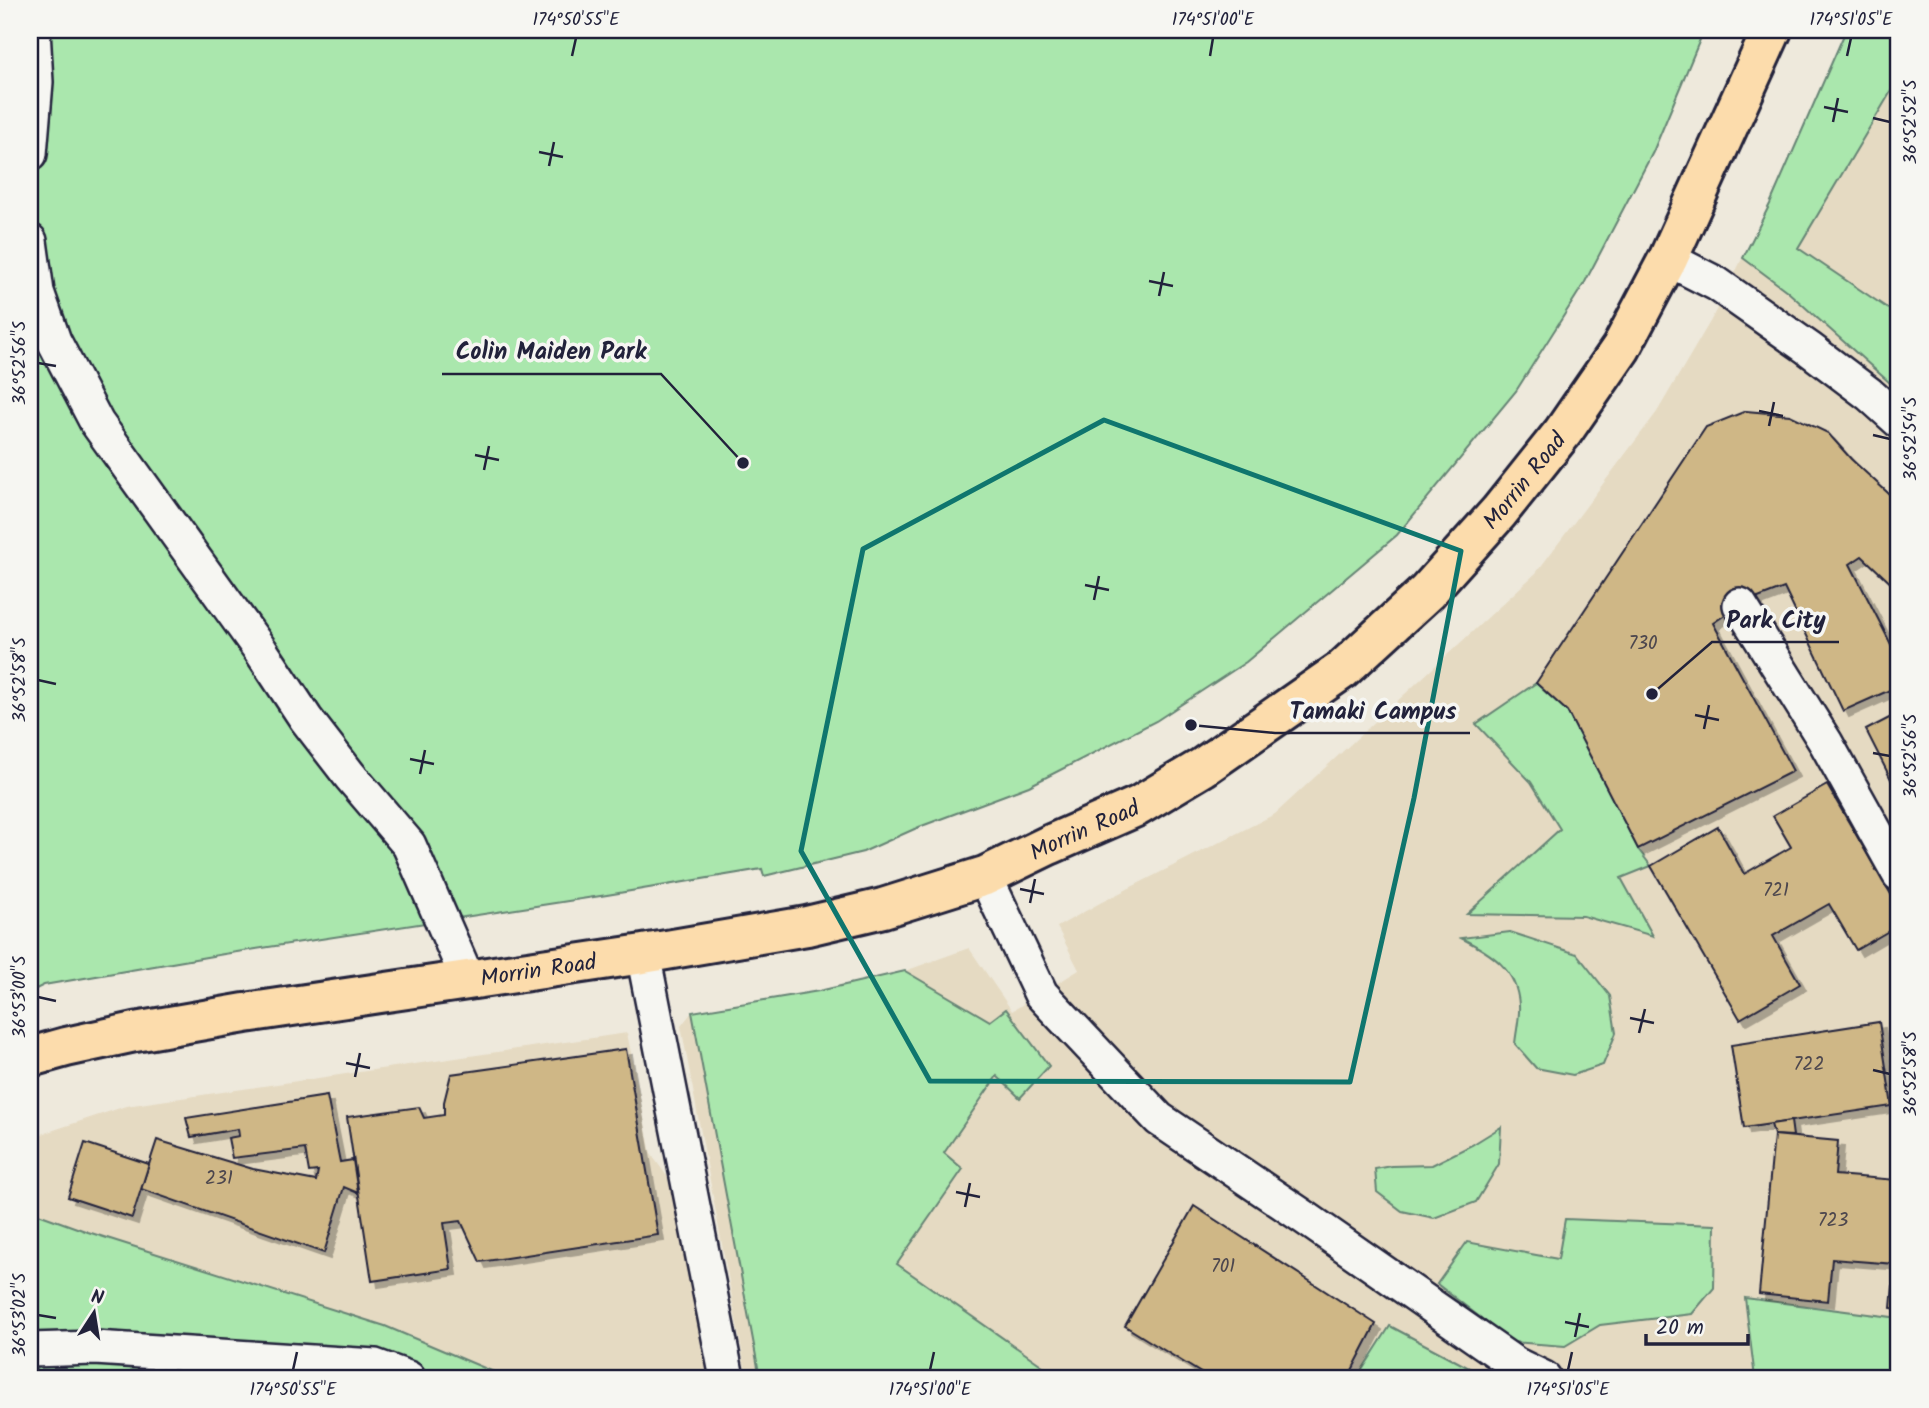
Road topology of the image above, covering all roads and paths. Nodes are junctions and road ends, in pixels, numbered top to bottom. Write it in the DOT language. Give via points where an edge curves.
graph roads {
  1 [pos="33,30"];
  2 [pos="1773,30"];
  3 [pos="30,154"];
  4 [pos="30,241"];
  5 [pos="1668,259"];
  6 [pos="1899,421"];
  7 [pos="1740,605"];
  8 [pos="1899,874"];
  9 [pos="985,876"];
  10 [pos="643,954"];
  11 [pos="468,980"];
  12 [pos="30,1058"];
  13 [pos="30,1350"];
  14 [pos="408,1378"];
  15 [pos="727,1378"];
  16 [pos="1544,1378"];
  1 -- 3 [label="street" via="36,82"];
  2 -- 5 [label="main road, Morrin Road"];
  4 -- 11 [label="street" via="37,292 54,341 97,423 306,719 410,845"];
  5 -- 6 [label="street" via="1717,284 1818,355"];
  5 -- 9 [label="main road, Morrin Road" via="1621,348 1563,432 1427,592 1342,670 1138,806"];
  7 -- 8 [label="street" via="1826,743"];
  9 -- 10 [label="main road, Morrin Road" via="807,926"];
  9 -- 16 [label="street" via="1041,994 1159,1119 1515,1364"];
  10 -- 11 [label="main road, Morrin Road"];
  10 -- 15 [label="street"];
  11 -- 12 [label="main road, Morrin Road" via="149,1030"];
  13 -- 14 [label="street" via="95,1348 374,1366"];
}
